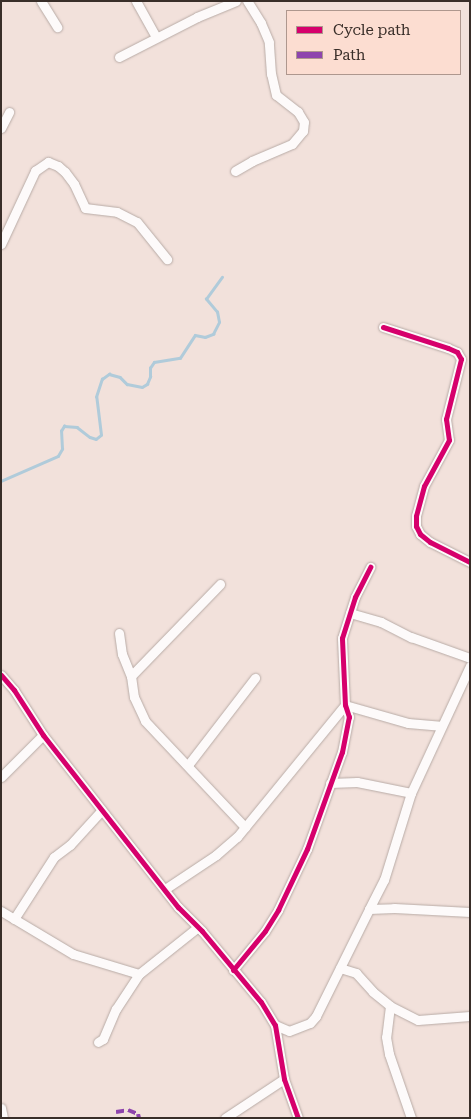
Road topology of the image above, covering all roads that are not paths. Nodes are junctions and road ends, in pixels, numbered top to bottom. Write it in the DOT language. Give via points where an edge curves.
graph roads {
  1 [pos="41,1"];
  2 [pos="136,1"];
  3 [pos="236,1"];
  4 [pos="248,1"];
  5 [pos="57,27"];
  6 [pos="156,37"];
  7 [pos="119,57"];
  8 [pos="9,112"];
  9 [pos="1,128"];
  10 [pos="235,171"];
  11 [pos="1,244"];
  12 [pos="167,258"];
  13 [pos="383,327"];
  14 [pos="470,562"];
  15 [pos="370,567"];
  16 [pos="220,584"];
  17 [pos="350,613"];
  18 [pos="119,632"];
  19 [pos="470,658"];
  20 [pos="470,666"];
  21 [pos="1,675"];
  22 [pos="131,676"];
  23 [pos="255,678"];
  24 [pos="345,705"];
  25 [pos="440,726"];
  26 [pos="43,735"];
  27 [pos="188,765"];
  28 [pos="1,777"];
  29 [pos="330,783"];
  30 [pos="411,793"];
  31 [pos="102,810"];
  32 [pos="245,827"];
  33 [pos="165,889"];
  34 [pos="369,909"];
  35 [pos="1,911"];
  36 [pos="470,912"];
  37 [pos="14,919"];
  38 [pos="198,927"];
  39 [pos="340,968"];
  40 [pos="233,970"];
  41 [pos="140,974"];
  42 [pos="390,1006"];
  43 [pos="470,1016"];
  44 [pos="275,1025"];
  45 [pos="98,1042"];
  46 [pos="284,1079"];
  47 [pos="1,1108"];
  48 [pos="3,1118"];
  49 [pos="225,1118"];
  50 [pos="298,1118"];
  51 [pos="411,1118"];
  1 -- 5 [label="street"];
  2 -- 6 [label="street"];
  3 -- 6 [label="street"];
  4 -- 10 [label="street" via="269,42 270,74 276,95 298,112 304,122 302,131 292,144"];
  6 -- 7 [label="street"];
  8 -- 9 [label="street"];
  11 -- 12 [label="street" via="35,171 48,162 65,172 85,208 117,212 137,222"];
  13 -- 14 [label="street" via="448,348 462,359 446,419 449,440 424,486 416,526 430,542"];
  15 -- 17 [label="street"];
  16 -- 22 [label="street"];
  17 -- 19 [label="street"];
  17 -- 24 [label="street" via="342,638"];
  18 -- 22 [label="street" via="122,654"];
  20 -- 25 [label="street"];
  21 -- 26 [label="street"];
  22 -- 27 [label="street" via="134,697 145,720"];
  23 -- 27 [label="street"];
  24 -- 25 [label="street" via="408,723"];
  24 -- 29 [label="street" via="349,717 348,734"];
  24 -- 32 [label="street"];
  25 -- 30 [label="street"];
  26 -- 28 [label="street"];
  26 -- 31 [label="street"];
  27 -- 32 [label="street"];
  29 -- 30 [label="street" via="357,782"];
  29 -- 40 [label="street" via="307,849 278,910"];
  30 -- 34 [label="street" via="384,880"];
  31 -- 33 [label="street"];
  31 -- 37 [label="street" via="54,857"];
  32 -- 33 [label="street" via="216,855"];
  33 -- 38 [label="street"];
  34 -- 36 [label="street"];
  34 -- 39 [label="street"];
  35 -- 37 [label="street"];
  37 -- 41 [label="street" via="72,954"];
  38 -- 40 [label="street"];
  38 -- 41 [label="street"];
  39 -- 42 [label="street" via="356,973"];
  39 -- 44 [label="street" via="324,1003 310,1023 288,1031"];
  40 -- 44 [label="street" via="261,1002"];
  41 -- 45 [label="street" via="120,1003 103,1039"];
  42 -- 43 [label="street" via="418,1020"];
  42 -- 51 [label="street" via="386,1036 389,1054"];
  44 -- 46 [label="street"];
  46 -- 49 [label="street"];
  46 -- 50 [label="street"];
  47 -- 48 [label="street"];
}
